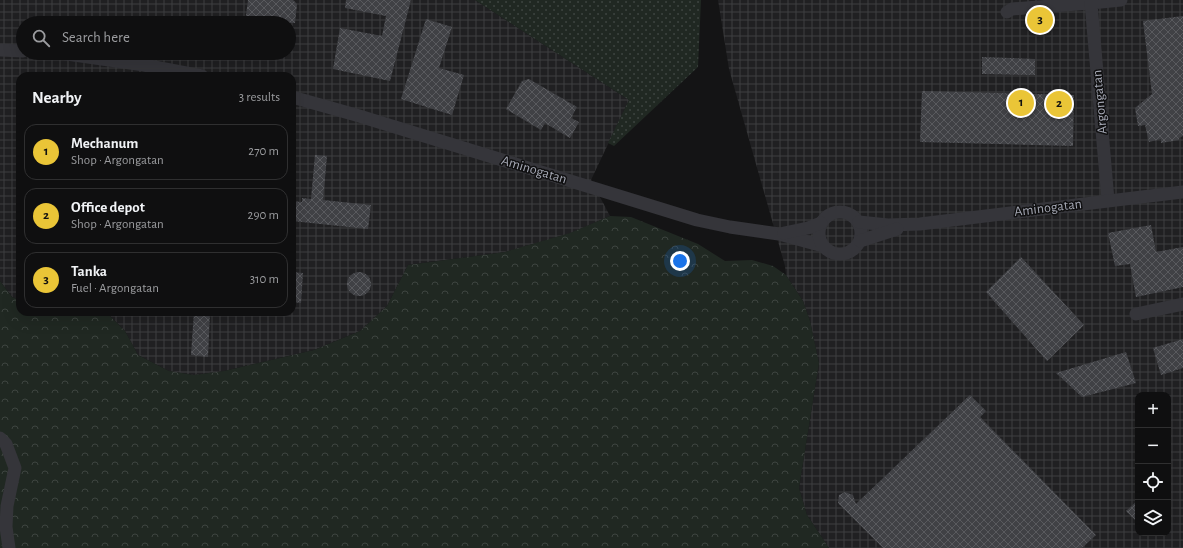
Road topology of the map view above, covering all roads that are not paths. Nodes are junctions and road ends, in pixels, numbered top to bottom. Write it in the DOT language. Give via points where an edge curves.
graph roads {
  1 [pos="1121,0"];
  2 [pos="1091,3"];
  3 [pos="1007,12"];
  4 [pos="0,50"];
  5 [pos="16,51"];
  6 [pos="109,60"];
  7 [pos="181,72"];
  8 [pos="296,98"];
  9 [pos="1183,192"];
  10 [pos="1108,200"];
  11 [pos="859,222"];
  12 [pos="821,223"];
  13 [pos="914,224"];
  14 [pos="779,234"];
  15 [pos="860,242"];
  16 [pos="823,246"];
  17 [pos="1183,304"];
  18 [pos="1136,314"];
  19 [pos="0,438"];
  20 [pos="9,548"];
  1 -- 2 [label="street"];
  2 -- 3 [label="street" via="1012,9"];
  2 -- 10 [label="street, Argongatan"];
  4 -- 5 [label="street"];
  6 -- 7 [label="street"];
  8 -- 14 [label="street, Aminogatan" via="697,220 730,228"];
  9 -- 10 [label="street, Aminogatan"];
  10 -- 13 [label="street, Aminogatan"];
  11 -- 12 [label="street, Aminogatan" via="852,215 842,211 832,213"];
  11 -- 13 [label="street, Aminogatan"];
  11 -- 15 [label="street" via="862,232"];
  12 -- 14 [label="street, Aminogatan"];
  12 -- 16 [label="street" via="819,232"];
  13 -- 15 [label="street, Aminogatan"];
  14 -- 16 [label="street, Aminogatan"];
  15 -- 16 [label="street, Aminogatan" via="852,251 840,254 832,253"];
  17 -- 18 [label="street"];
  19 -- 20 [label="street" via="6,444 15,468 7,506"];
}
